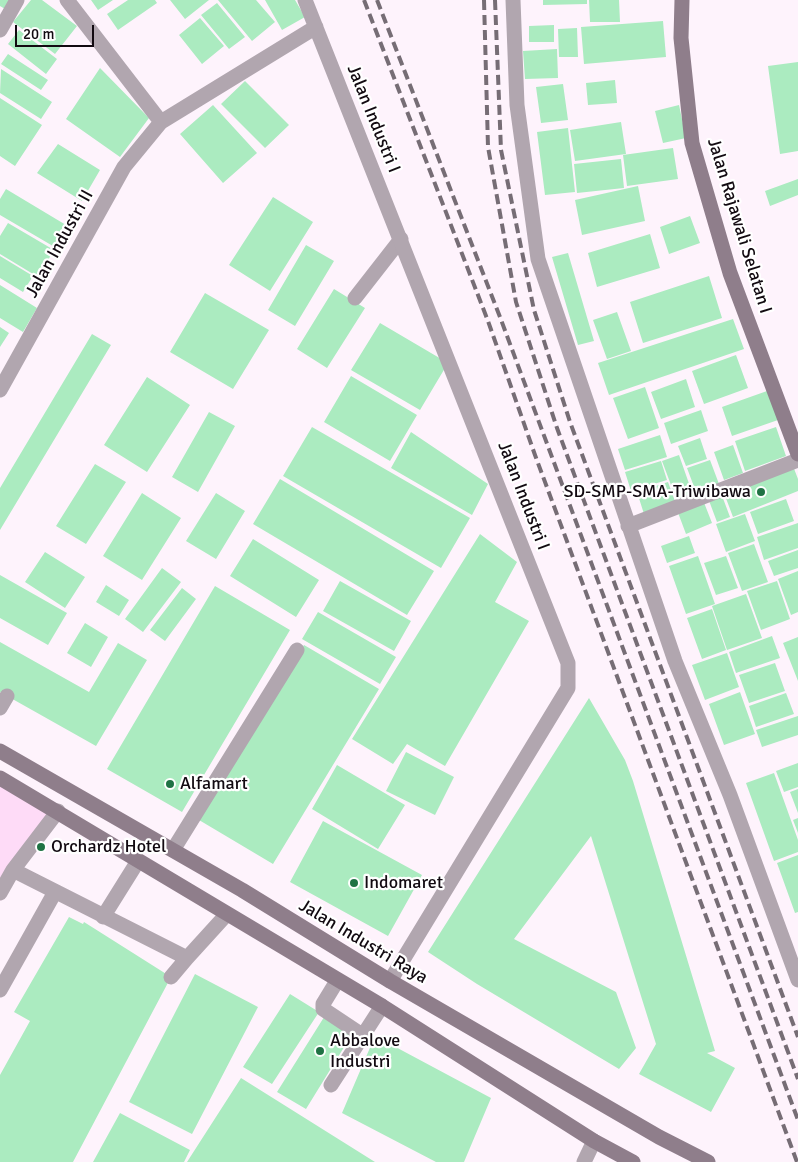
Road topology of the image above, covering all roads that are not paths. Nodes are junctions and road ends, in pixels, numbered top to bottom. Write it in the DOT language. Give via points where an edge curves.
graph roads {
  1 [pos="17,0"];
  2 [pos="67,0"];
  3 [pos="305,0"];
  4 [pos="513,0"];
  5 [pos="682,0"];
  6 [pos="316,27"];
  7 [pos="0,30"];
  8 [pos="161,122"];
  9 [pos="401,240"];
  10 [pos="355,298"];
  11 [pos="0,390"];
  12 [pos="798,454"];
  13 [pos="798,460"];
  14 [pos="628,526"];
  15 [pos="297,650"];
  16 [pos="0,751"];
  17 [pos="0,778"];
  18 [pos="58,811"];
  19 [pos="173,850"];
  20 [pos="138,860"];
  21 [pos="13,870"];
  22 [pos="242,890"];
  23 [pos="55,892"];
  24 [pos="0,893"];
  25 [pos="227,914"];
  26 [pos="103,917"];
  27 [pos="187,958"];
  28 [pos="172,977"];
  29 [pos="798,980"];
  30 [pos="337,981"];
  31 [pos="390,981"];
  32 [pos="0,990"];
  33 [pos="382,1006"];
  34 [pos="362,1035"];
  35 [pos="331,1085"];
  36 [pos="594,1141"];
  37 [pos="584,1162"];
  38 [pos="633,1162"];
  39 [pos="708,1162"];
  1 -- 7 [label="street"];
  2 -- 8 [label="street"];
  3 -- 6 [label="street, Jalan Industri I"];
  4 -- 14 [label="street" via="517,104 538,259"];
  5 -- 12 [label="main road, Jalan Rajawali Selatan I" via="681,38 692,143 730,273"];
  6 -- 8 [label="street, Jalan Industri II"];
  6 -- 9 [label="street, Jalan Industri I"];
  8 -- 11 [label="street, Jalan Industri II" via="124,168"];
  9 -- 10 [label="street"];
  9 -- 31 [label="street, Jalan Industri I" via="568,663 568,688"];
  13 -- 14 [label="street"];
  14 -- 29 [label="street" via="675,661 730,795"];
  15 -- 19 [label="street"];
  16 -- 19 [label="main road, Jalan Industri Raya"];
  17 -- 18 [label="main road"];
  18 -- 20 [label="main road"];
  18 -- 21 [label="street"];
  19 -- 22 [label="main road, Jalan Industri Raya"];
  20 -- 25 [label="main road"];
  20 -- 26 [label="street"];
  21 -- 23 [label="street"];
  21 -- 24 [label="street"];
  22 -- 25 [label="main road"];
  22 -- 31 [label="main road, Jalan Industri Raya"];
  23 -- 26 [label="street"];
  23 -- 32 [label="street"];
  25 -- 27 [label="street"];
  25 -- 30 [label="main road"];
  26 -- 27 [label="street"];
  27 -- 28 [label="street"];
  30 -- 33 [label="main road"];
  30 -- 34 [label="street" via="323,1008"];
  31 -- 39 [label="main road, Jalan Industri Raya" via="658,1137"];
  33 -- 34 [label="street"];
  33 -- 36 [label="main road"];
  34 -- 35 [label="street"];
  36 -- 37 [label="street"];
  36 -- 38 [label="main road"];
}
